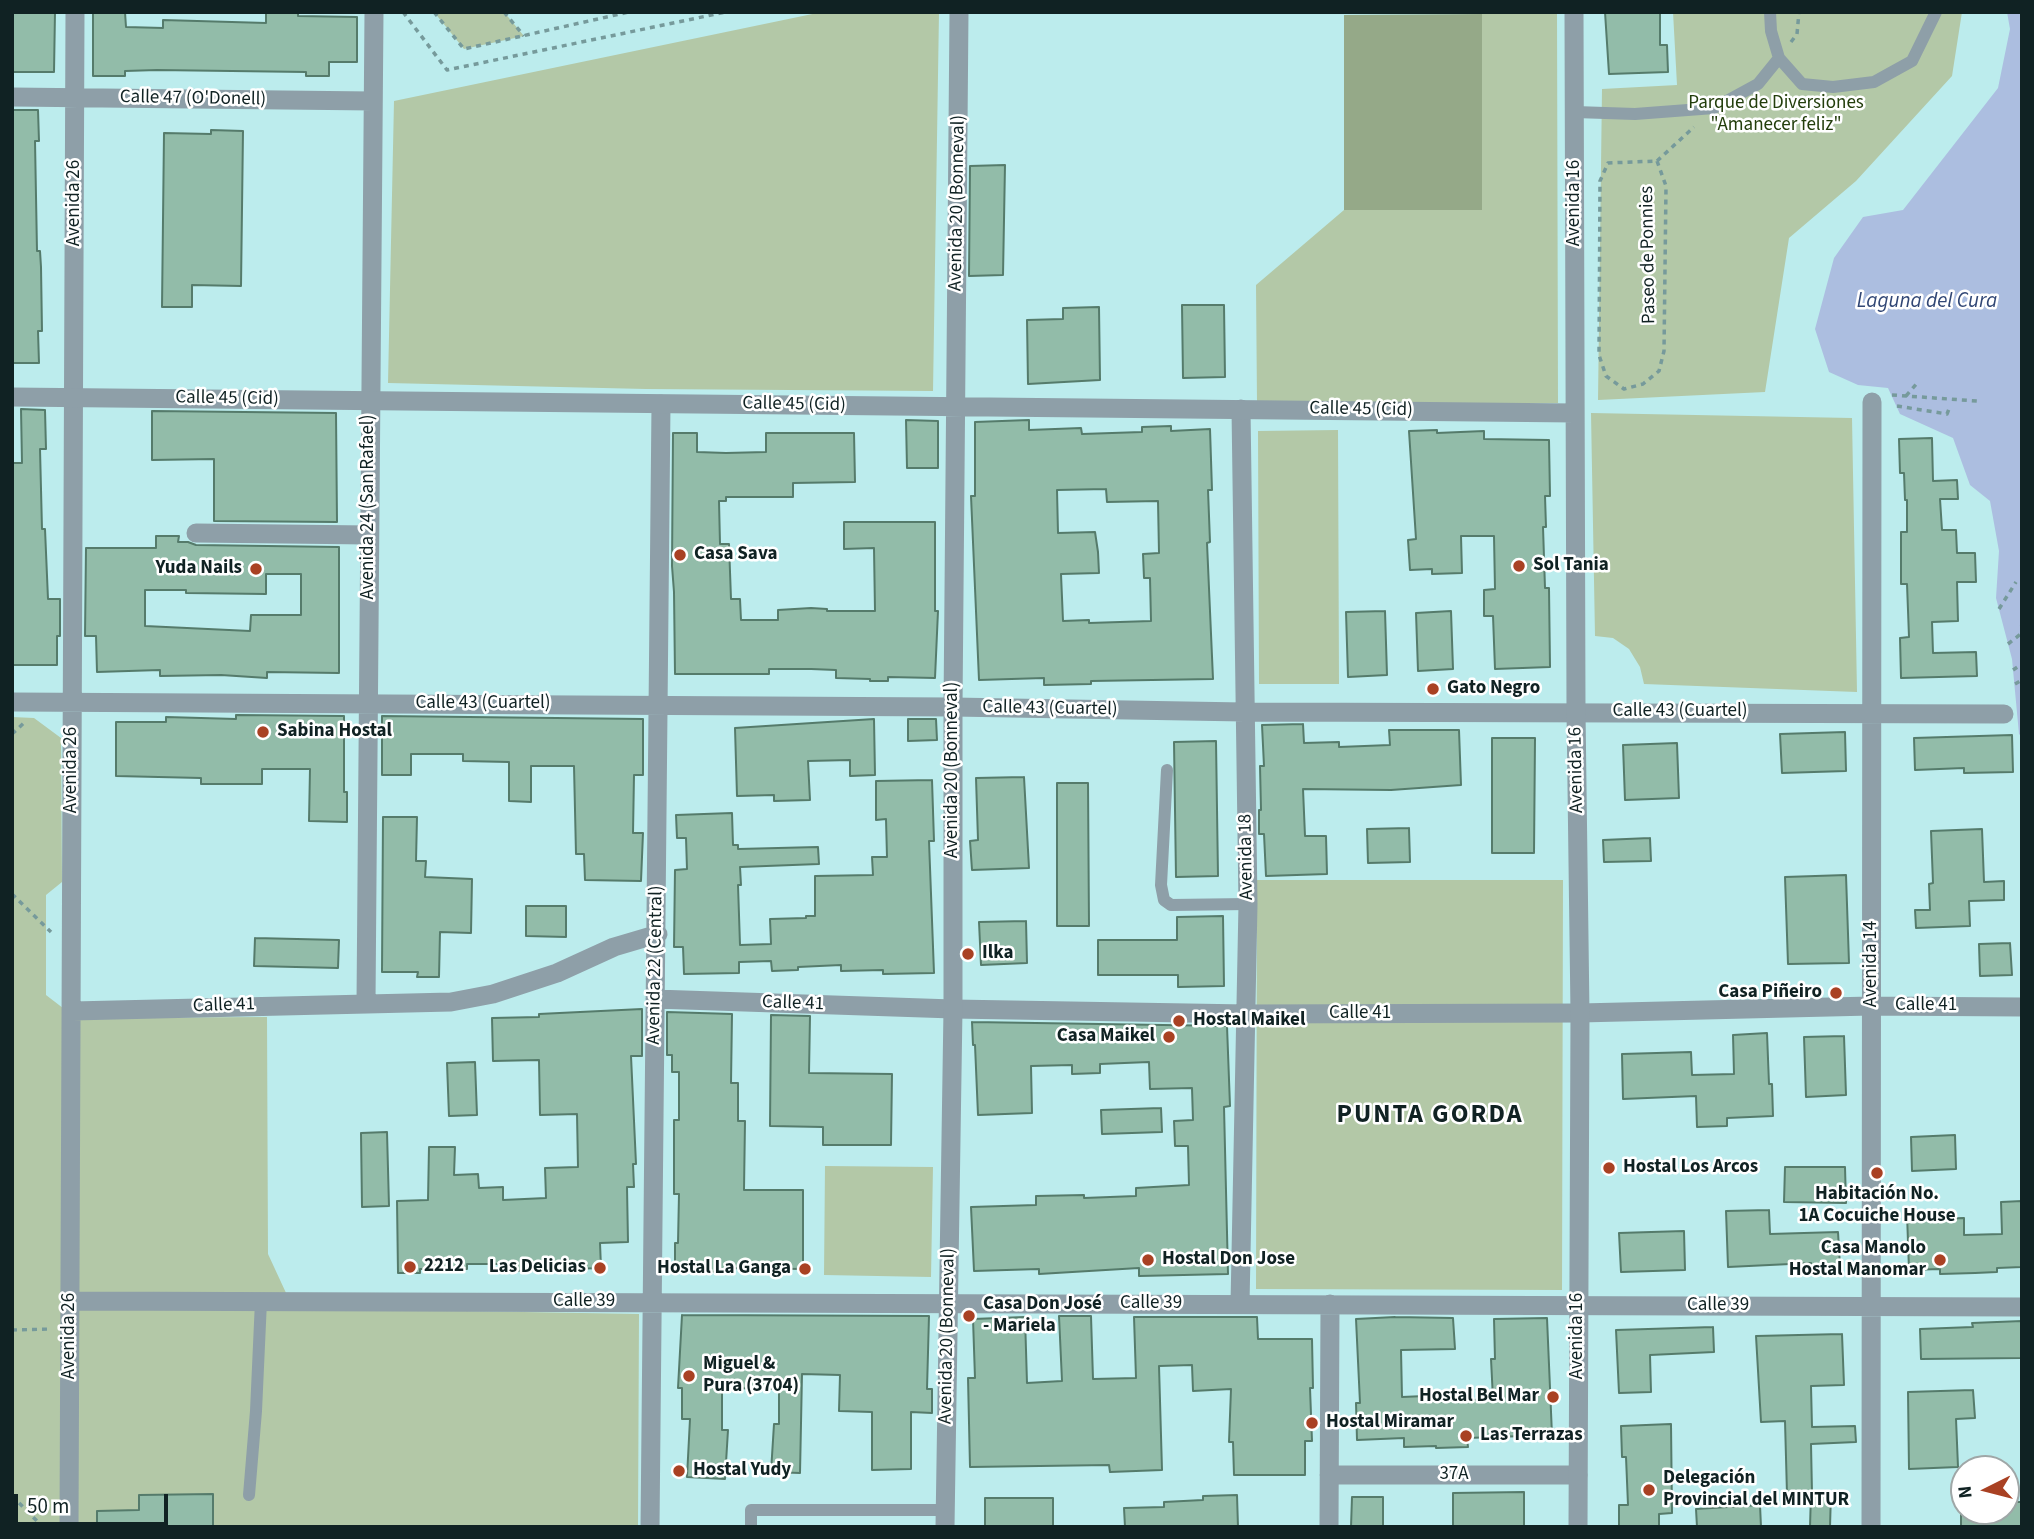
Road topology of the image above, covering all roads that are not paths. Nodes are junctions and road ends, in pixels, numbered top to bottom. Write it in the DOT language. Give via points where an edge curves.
graph roads {
  1 [pos="75,12"];
  2 [pos="374,12"];
  3 [pos="960,12"];
  4 [pos="1574,12"];
  5 [pos="1770,12"];
  6 [pos="1936,12"];
  7 [pos="1779,58"];
  8 [pos="12,97"];
  9 [pos="75,98"];
  10 [pos="373,101"];
  11 [pos="1574,111"];
  12 [pos="12,397"];
  13 [pos="74,398"];
  14 [pos="370,401"];
  15 [pos="1872,402"];
  16 [pos="661,404"];
  17 [pos="956,407"];
  18 [pos="1241,409"];
  19 [pos="1575,412"];
  20 [pos="196,533"];
  21 [pos="369,535"];
  22 [pos="12,702"];
  23 [pos="73,702"];
  24 [pos="367,704"];
  25 [pos="658,705"];
  26 [pos="953,707"];
  27 [pos="1576,711"];
  28 [pos="1244,712"];
  29 [pos="1872,713"];
  30 [pos="2004,714"];
  31 [pos="1167,770"];
  32 [pos="1248,904"];
  33 [pos="657,934"];
  34 [pos="655,999"];
  35 [pos="366,1002"];
  36 [pos="1871,1006"];
  37 [pos="2022,1007"];
  38 [pos="953,1009"];
  39 [pos="73,1011"];
  40 [pos="1580,1013"];
  41 [pos="1247,1014"];
  42 [pos="70,1301"];
  43 [pos="261,1301"];
  44 [pos="652,1302"];
  45 [pos="948,1303"];
  46 [pos="1240,1304"];
  47 [pos="1330,1304"];
  48 [pos="1577,1305"];
  49 [pos="1871,1306"];
  50 [pos="2022,1307"];
  51 [pos="1329,1475"];
  52 [pos="1578,1475"];
  53 [pos="249,1494"];
  54 [pos="946,1518"];
  55 [pos="69,1527"];
  56 [pos="650,1527"];
  57 [pos="751,1527"];
  58 [pos="1329,1527"];
  59 [pos="1578,1527"];
  60 [pos="1871,1527"];
  1 -- 9 [label="street, Avenida 26"];
  2 -- 10 [label="street, Avenida 24 (San Rafael)"];
  3 -- 17 [label="street, Avenida 20 (Bonneval)"];
  4 -- 11 [label="street, Avenida 16"];
  5 -- 7 [label="lane"];
  6 -- 7 [label="lane" via="1912,61 1874,82 1802,85"];
  7 -- 11 [label="lane" via="1758,84 1714,108 1635,114"];
  8 -- 9 [label="street, Calle 47 (O'Donell)"];
  9 -- 10 [label="street, Calle 47 (O'Donell)"];
  9 -- 13 [label="street, Avenida 26"];
  10 -- 14 [label="street, Avenida 24 (San Rafael)"];
  11 -- 19 [label="street, Avenida 16"];
  12 -- 13 [label="street, Calle 45 (Cid)"];
  13 -- 14 [label="street, Calle 45 (Cid)"];
  13 -- 23 [label="street, Avenida 26"];
  14 -- 16 [label="street, Calle 45 (Cid)"];
  14 -- 21 [label="street, Avenida 24 (San Rafael)"];
  15 -- 29 [label="street, Avenida 14"];
  16 -- 17 [label="street, Calle 45 (Cid)"];
  16 -- 25 [label="street, Avenida 22 (Central)"];
  17 -- 18 [label="street, Calle 45 (Cid)"];
  17 -- 26 [label="street, Avenida 20 (Bonneval)"];
  18 -- 19 [label="street, Calle 45 (Cid)"];
  18 -- 28 [label="street, Avenida 18"];
  19 -- 27 [label="street, Avenida 16"];
  20 -- 21 [label="street"];
  21 -- 24 [label="street, Avenida 24 (San Rafael)"];
  22 -- 23 [label="street, Calle 43 (Cuartel)"];
  23 -- 24 [label="street, Calle 43 (Cuartel)"];
  23 -- 39 [label="street, Avenida 26"];
  24 -- 25 [label="street, Calle 43 (Cuartel)"];
  24 -- 35 [label="street, Avenida 24 (San Rafael)"];
  25 -- 26 [label="street, Calle 43 (Cuartel)"];
  25 -- 33 [label="street, Avenida 22 (Central)"];
  26 -- 28 [label="street, Calle 43 (Cuartel)"];
  26 -- 38 [label="street, Avenida 20 (Bonneval)"];
  27 -- 28 [label="street, Calle 43 (Cuartel)"];
  27 -- 29 [label="street, Calle 43 (Cuartel)"];
  27 -- 40 [label="street, Avenida 16"];
  28 -- 32 [label="street, Avenida 18"];
  29 -- 30 [label="street, Calle 43 (Cuartel)"];
  29 -- 36 [label="street, Avenida 14"];
  31 -- 32 [label="lane" via="1164,900 1171,905"];
  32 -- 41 [label="street, Avenida 18"];
  33 -- 34 [label="street, Avenida 22 (Central)"];
  33 -- 35 [label="street, Calle 41" via="493,994 451,1002"];
  34 -- 38 [label="street, Calle 41"];
  34 -- 44 [label="street, Avenida 22 (Central)"];
  35 -- 39 [label="street, Calle 41"];
  36 -- 37 [label="street, Calle 41"];
  36 -- 40 [label="street, Calle 41"];
  36 -- 49 [label="street, Avenida 14"];
  38 -- 41 [label="street, Calle 41"];
  38 -- 45 [label="street, Avenida 20 (Bonneval)"];
  39 -- 42 [label="street, Avenida 26"];
  40 -- 41 [label="street, Calle 41"];
  40 -- 48 [label="street, Avenida 16"];
  41 -- 46 [label="street, Avenida 18"];
  42 -- 43 [label="street, Calle 39"];
  42 -- 55 [label="street, Avenida 26"];
  43 -- 44 [label="street, Calle 39"];
  43 -- 53 [label="lane"];
  44 -- 45 [label="street, Calle 39"];
  44 -- 56 [label="street, Avenida 22 (Central)"];
  45 -- 46 [label="street, Calle 39"];
  45 -- 54 [label="street, Avenida 20 (Bonneval)"];
  46 -- 47 [label="street, Calle 39"];
  47 -- 48 [label="street, Calle 39"];
  47 -- 51 [label="street"];
  48 -- 49 [label="street, Calle 39"];
  48 -- 52 [label="street, Avenida 16"];
  49 -- 50 [label="street, Calle 39"];
  49 -- 60 [label="street, Avenida 14"];
  51 -- 52 [label="street, 37A"];
  51 -- 58 [label="street"];
  52 -- 59 [label="street, Avenida 16"];
  54 -- 57 [label="lane" via="751,1510"];
}
